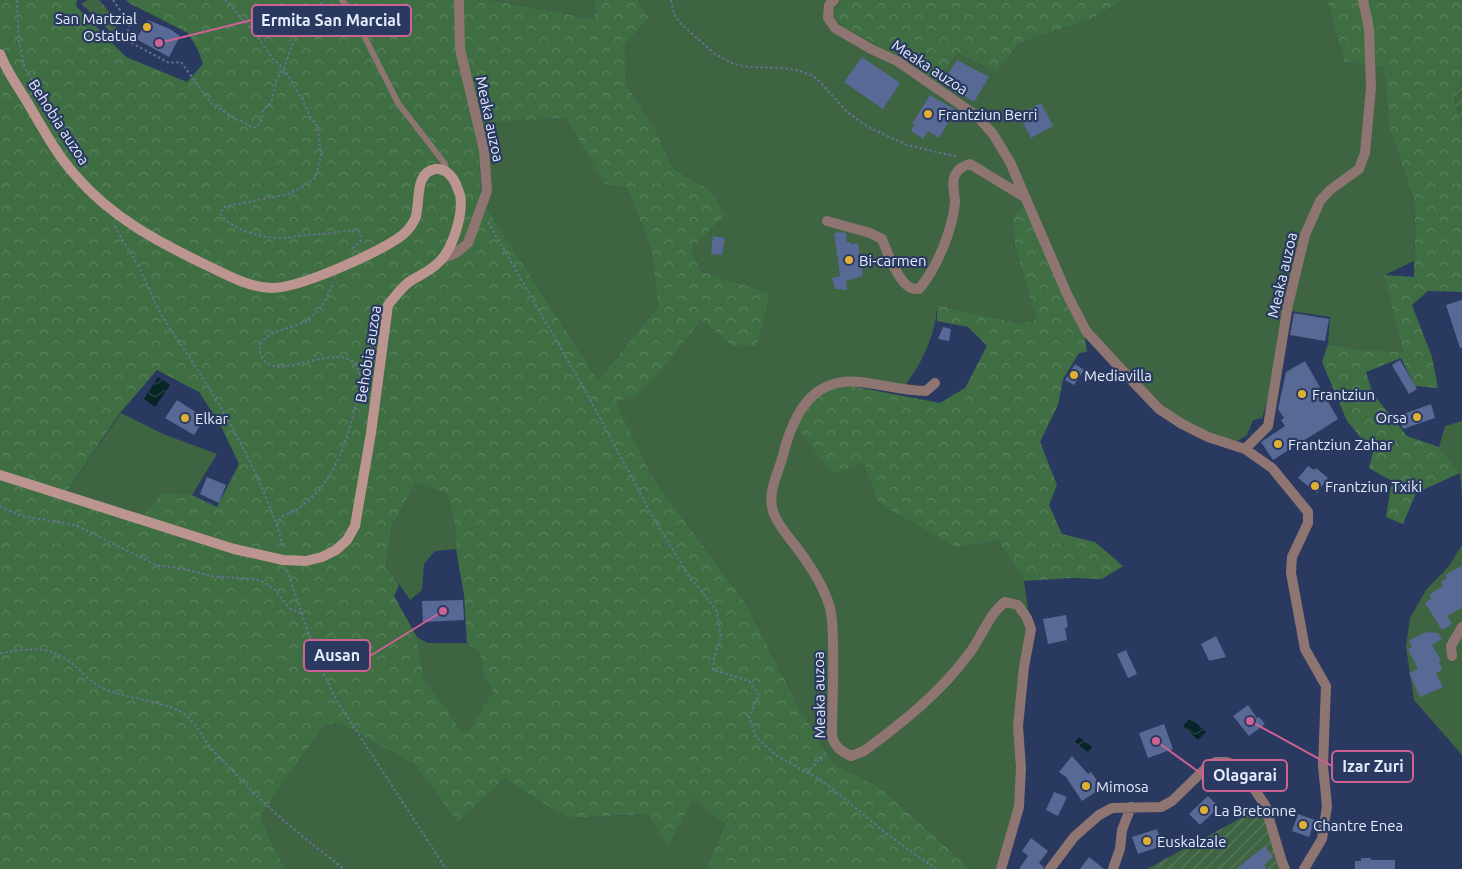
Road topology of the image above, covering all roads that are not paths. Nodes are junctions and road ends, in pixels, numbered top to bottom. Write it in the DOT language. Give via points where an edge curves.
graph roads {
  1 [pos="342,0"];
  2 [pos="459,0"];
  3 [pos="834,0"];
  4 [pos="1364,0"];
  5 [pos="0,54"];
  6 [pos="446,171"];
  7 [pos="1026,198"];
  8 [pos="827,221"];
  9 [pos="444,258"];
  10 [pos="935,383"];
  11 [pos="1245,448"];
  12 [pos="0,475"];
  13 [pos="1462,627"];
  14 [pos="1452,656"];
  15 [pos="1131,808"];
  16 [pos="1001,869"];
  17 [pos="1050,869"];
  18 [pos="1113,869"];
  19 [pos="1285,869"];
  20 [pos="1304,869"];
  1 -- 6 [label="lane" via="354,16 398,103 445,164"];
  2 -- 9 [label="street, Meaka auzoa" via="460,49 484,150 487,191 468,243"];
  3 -- 7 [label="street, Meaka auzoa" via="829,6 828,18 835,28 896,61 977,116 993,134 1010,162"];
  4 -- 11 [label="street, Meaka auzoa" via="1369,29 1371,88 1365,153 1359,169 1320,201 1305,235 1288,305 1268,426"];
  5 -- 6 [label="street, Behobia auzoa" via="50,142 76,176 121,217 144,233 244,282 270,288 290,286 341,267 398,239 410,229 416,217 422,180 429,172 437,169"];
  6 -- 9 [label="street" via="460,194 460,212"];
  7 -- 8 [label="street" via="970,164 962,167 954,177 955,203 945,246 919,289 910,288 903,280 889,259 882,239"];
  7 -- 11 [label="street, Meaka auzoa" via="1086,331 1160,409 1208,437"];
  9 -- 12 [label="street, Behobia auzoa" via="398,292 388,305 355,526 347,540 322,557 306,561 283,560 234,550"];
  10 -- 16 [label="street, Meaka auzoa" via="926,391 858,381 840,381 823,387 813,394 789,431 770,495 779,525 806,562 831,609 832,737 835,745 851,756 864,751 940,689 969,654 995,610 1005,602 1018,605 1028,618 1031,629 1018,726 1019,807"];
  11 -- 20 [label="street, Meaka auzoa" via="1272,468 1308,512 1308,523 1292,557 1291,573 1306,649 1326,686 1323,766 1327,806 1322,840"];
  13 -- 14 [label="street" via="1451,646"];
  15 -- 17 [label="street" via="1112,808 1099,815 1074,837"];
  15 -- 18 [label="street"];
  15 -- 19 [label="street" via="1161,807 1172,801 1208,766 1227,762 1240,768 1265,805"];
}
